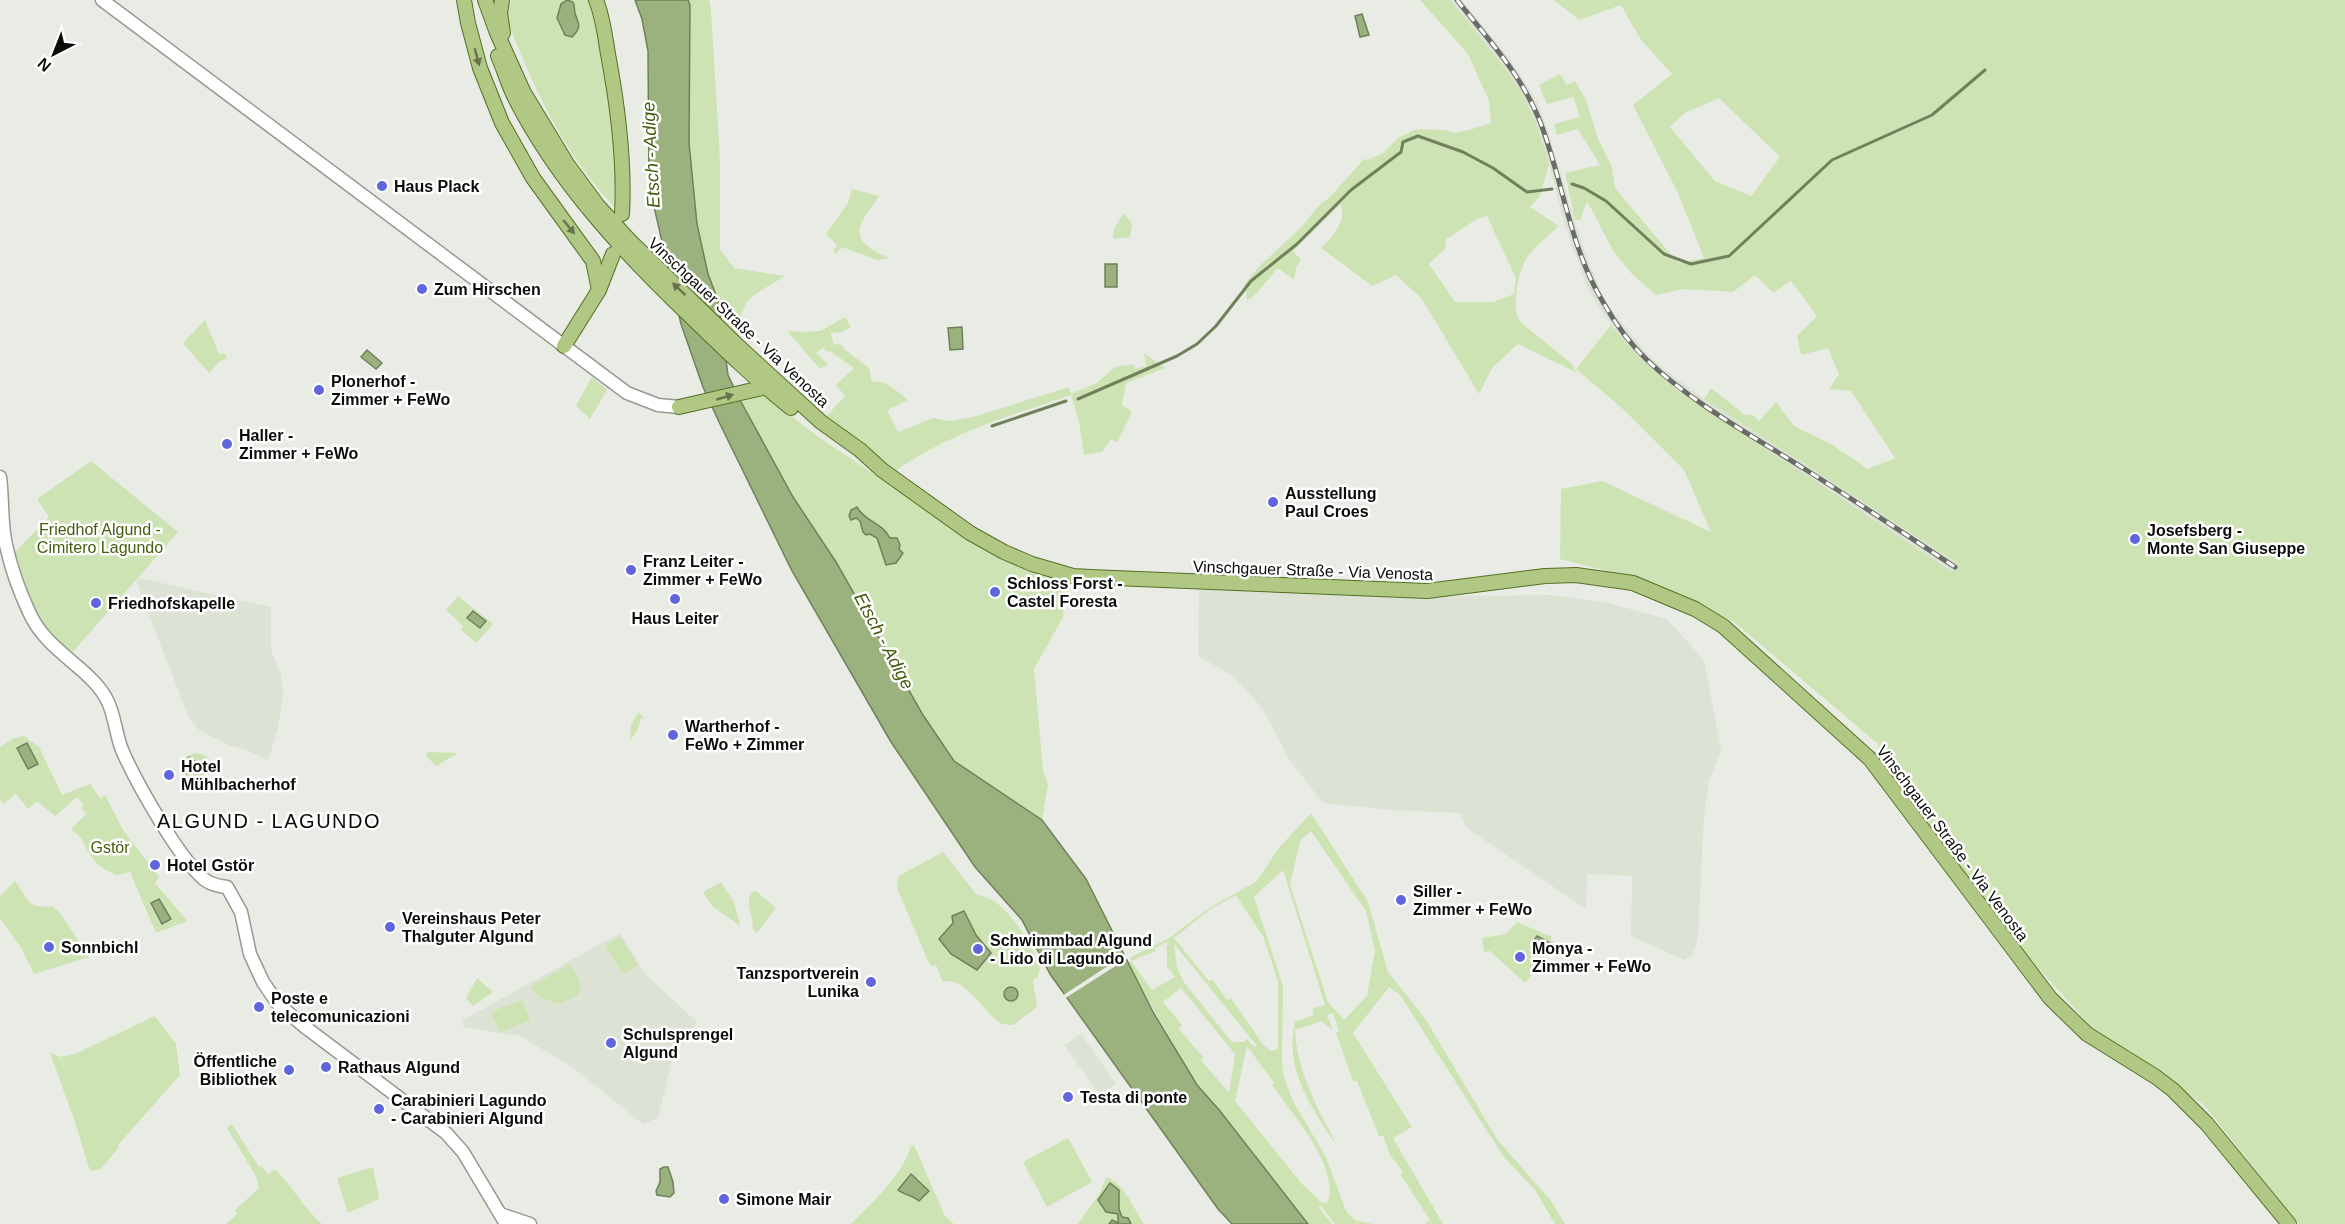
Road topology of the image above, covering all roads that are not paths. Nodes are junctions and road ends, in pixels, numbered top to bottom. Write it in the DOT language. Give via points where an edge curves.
graph roads {
  1 [pos="102,0"];
  2 [pos="464,0"];
  3 [pos="477,0"];
  4 [pos="485,0"];
  5 [pos="502,0"];
  6 [pos="596,0"];
  7 [pos="511,64"];
  8 [pos="622,214"];
  9 [pos="613,254"];
  10 [pos="652,271"];
  11 [pos="599,290"];
  12 [pos="564,346"];
  13 [pos="760,385"];
  14 [pos="686,406"];
  15 [pos="882,470"];
  16 [pos="0,477"];
  17 [pos="504,1220"];
  18 [pos="523,1224"];
  19 [pos="2289,1224"];
  1 -- 12 [label="main road"];
  2 -- 11 [label="main road, one-way" via="480,68 502,123 533,178 593,261"];
  3 -- 10 [label="main road, Vinschgauer Straße - Via Venosta" via="514,96 536,135 581,201 626,252"];
  4 -- 7 [label="main road"];
  5 -- 7 [label="main road" via="501,24"];
  6 -- 8 [label="main road" via="621,134"];
  7 -- 10 [label="main road, Vinschgauer Straße - Via Venosta" via="534,113 567,164"];
  9 -- 11 [label="main road"];
  10 -- 13 [label="main road, Vinschgauer Straße - Via Venosta"];
  15 -- 10 [label="main road, Vinschgauer Straße - Via Venosta, one-way" via="788,393"];
  11 -- 12 [label="main road"];
  12 -- 14 [label="main road" via="635,397 658,405"];
  14 -- 13 [label="main road, one-way"];
  13 -- 15 [label="main road, Vinschgauer Straße - Via Venosta" via="819,430"];
  15 -- 19 [label="main road, Vinschgauer Straße - Via Venosta" via="970,533 1004,552 1073,576 1427,591 1576,575 1633,583 1695,609 1723,626 1870,759 2050,998 2087,1034 2173,1090"];
  16 -- 17 [label="main road" via="6,544 36,626 108,701 122,748 153,809 181,851 202,877 213,885 227,887 241,912 250,954 263,982 276,1001 305,1027 446,1133 463,1152"];
  17 -- 18 [label="main road"];
}
